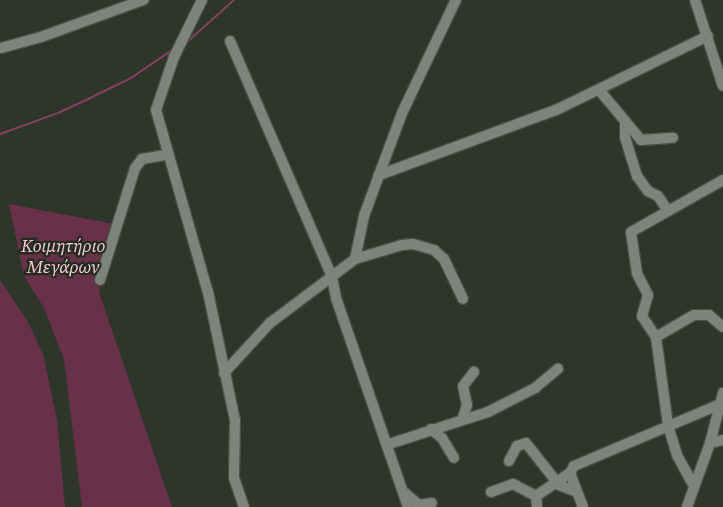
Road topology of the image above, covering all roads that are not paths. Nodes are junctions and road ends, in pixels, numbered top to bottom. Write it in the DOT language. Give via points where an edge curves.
graph roads {
  1 [pos="144,0"];
  2 [pos="202,0"];
  3 [pos="456,0"];
  4 [pos="695,0"];
  5 [pos="708,36"];
  6 [pos="230,42"];
  7 [pos="1,48"];
  8 [pos="723,86"];
  9 [pos="600,91"];
  10 [pos="625,121"];
  11 [pos="674,138"];
  12 [pos="169,154"];
  13 [pos="379,175"];
  14 [pos="723,180"];
  15 [pos="668,211"];
  16 [pos="355,259"];
  17 [pos="332,277"];
  18 [pos="100,280"];
  19 [pos="462,299"];
  20 [pos="723,327"];
  21 [pos="656,337"];
  22 [pos="558,369"];
  23 [pos="474,372"];
  24 [pos="224,373"];
  25 [pos="722,400"];
  26 [pos="463,418"];
  27 [pos="668,425"];
  28 [pos="431,430"];
  29 [pos="723,440"];
  30 [pos="710,443"];
  31 [pos="389,444"];
  32 [pos="454,458"];
  33 [pos="509,461"];
  34 [pos="570,473"];
  35 [pos="556,482"];
  36 [pos="694,486"];
  37 [pos="403,490"];
  38 [pos="492,492"];
  39 [pos="577,492"];
  40 [pos="536,496"];
  41 [pos="432,502"];
  42 [pos="244,507"];
  43 [pos="408,507"];
  44 [pos="536,507"];
  45 [pos="583,507"];
  46 [pos="687,507"];
  1 -- 7 [label="street"];
  2 -- 12 [label="street" via="174,57 156,107"];
  3 -- 13 [label="street" via="402,113"];
  4 -- 5 [label="street"];
  5 -- 8 [label="street"];
  5 -- 9 [label="street"];
  6 -- 17 [label="street"];
  9 -- 10 [label="street"];
  9 -- 13 [label="street"];
  10 -- 11 [label="street" via="645,142"];
  10 -- 15 [label="street" via="625,137 637,176"];
  12 -- 18 [label="street" via="142,158 135,168"];
  12 -- 24 [label="street" via="199,256"];
  13 -- 16 [label="street" via="364,216"];
  14 -- 15 [label="street"];
  15 -- 21 [label="street" via="635,228 630,235 637,273 648,295 642,316"];
  16 -- 17 [label="street"];
  16 -- 19 [label="street" via="402,245 413,244 434,250 444,259"];
  17 -- 24 [label="street" via="270,323"];
  17 -- 31 [label="street" via="336,298"];
  20 -- 21 [label="street" via="709,315 694,315"];
  21 -- 27 [label="street"];
  22 -- 26 [label="street" via="535,388 501,406"];
  23 -- 26 [label="street" via="463,386 466,405"];
  24 -- 42 [label="street" via="236,434 234,478"];
  25 -- 27 [label="street"];
  25 -- 30 [label="street"];
  26 -- 28 [label="street"];
  27 -- 34 [label="street" via="574,466"];
  27 -- 36 [label="street" via="678,455"];
  28 -- 31 [label="street"];
  28 -- 32 [label="street" via="442,438"];
  29 -- 30 [label="street"];
  30 -- 36 [label="street"];
  31 -- 37 [label="street"];
  33 -- 35 [label="street" via="517,446 526,443"];
  34 -- 35 [label="street"];
  34 -- 39 [label="street"];
  35 -- 39 [label="street"];
  35 -- 40 [label="street"];
  36 -- 46 [label="street"];
  37 -- 41 [label="street" via="419,505"];
  37 -- 43 [label="street"];
  38 -- 40 [label="street" via="513,484"];
  39 -- 45 [label="street"];
  40 -- 44 [label="street"];
}
